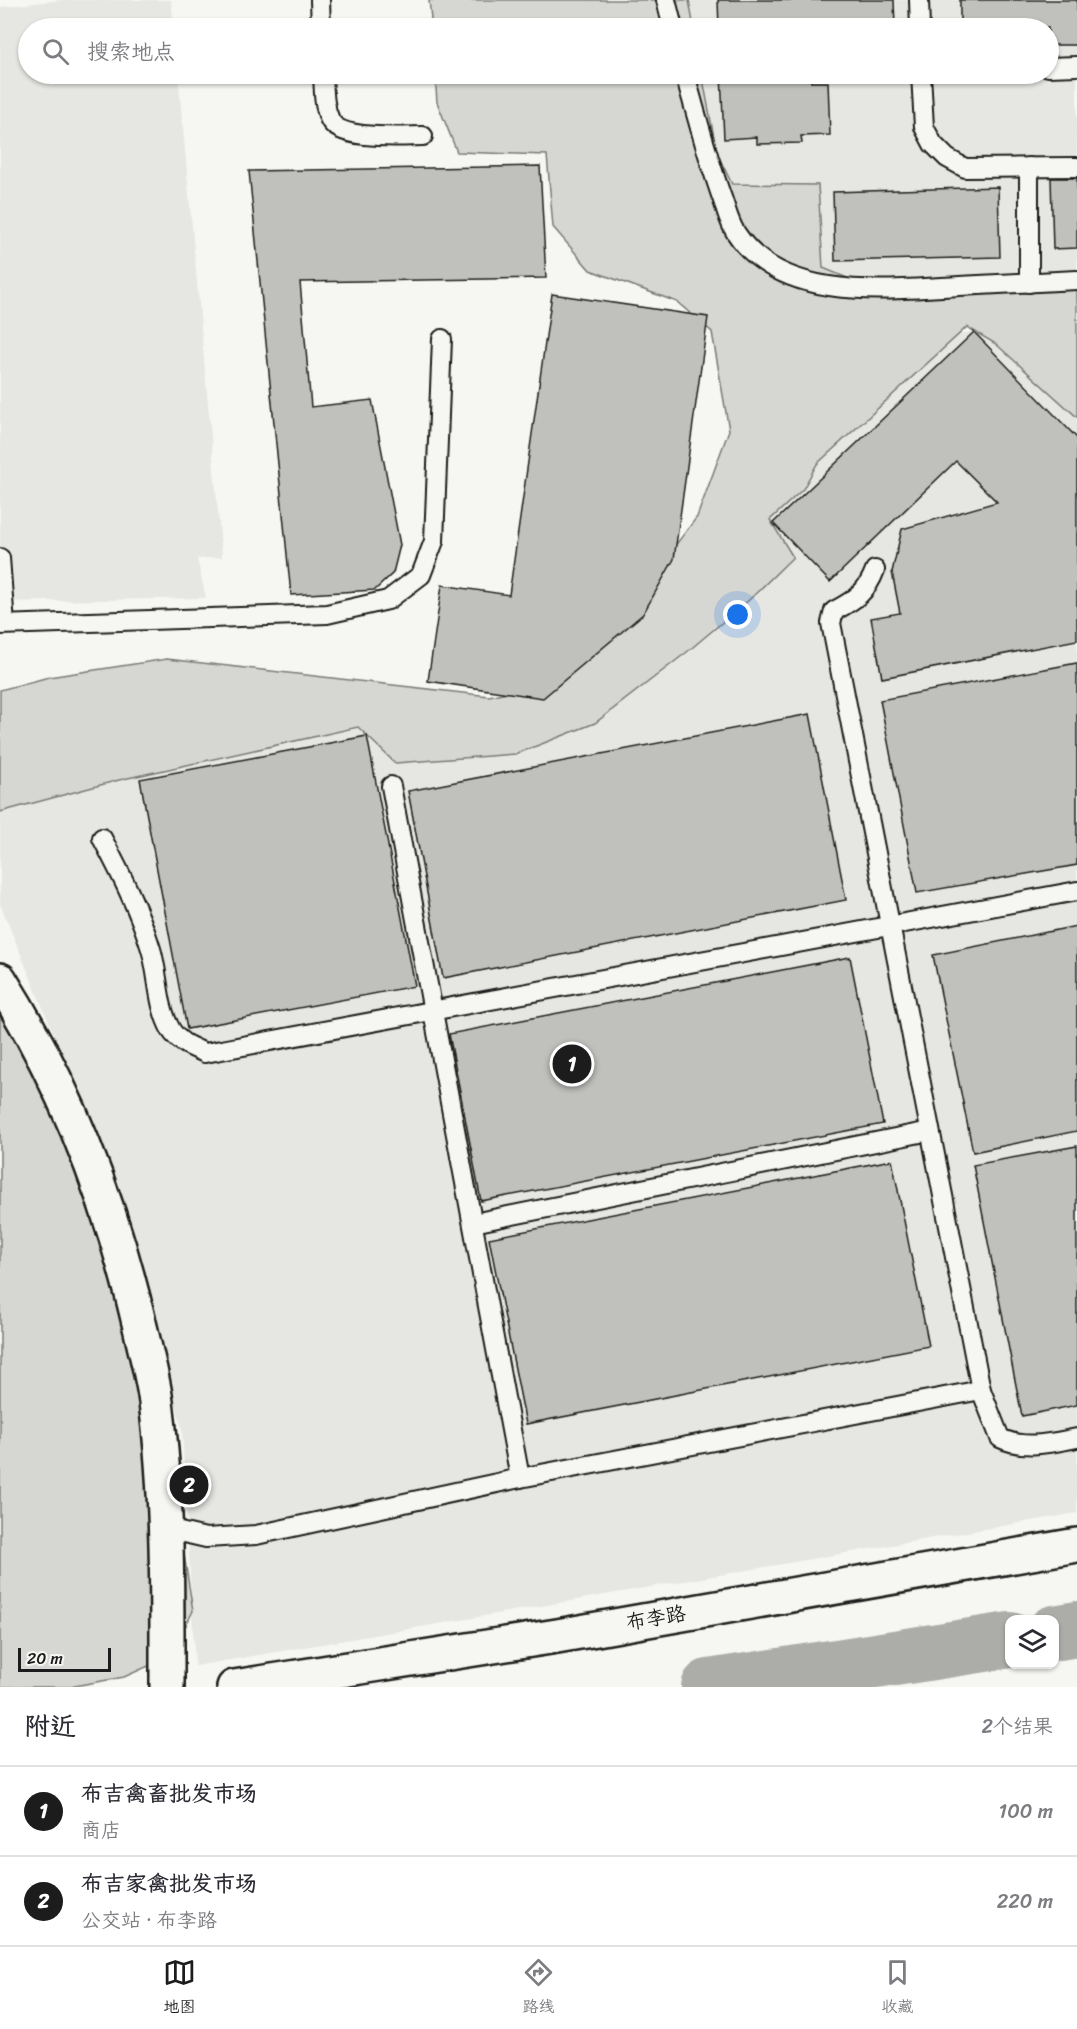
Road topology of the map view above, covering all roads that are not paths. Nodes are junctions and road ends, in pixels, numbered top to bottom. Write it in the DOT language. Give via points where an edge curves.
graph roads {
  1 [pos="320,0"];
  2 [pos="666,0"];
  3 [pos="920,0"];
  4 [pos="321,18"];
  5 [pos="671,18"];
  6 [pos="920,18"];
  7 [pos="1077,66"];
  8 [pos="1059,67"];
  9 [pos="323,84"];
  10 [pos="688,84"];
  11 [pos="922,84"];
  12 [pos="423,136"];
  13 [pos="1029,167"];
  14 [pos="1077,167"];
  15 [pos="1077,280"];
  16 [pos="1029,283"];
  17 [pos="442,339"];
  18 [pos="0,558"];
  19 [pos="875,570"];
  20 [pos="2,625"];
  21 [pos="391,786"];
  22 [pos="102,838"];
  23 [pos="1077,891"];
  24 [pos="890,928"];
  25 [pos="0,980"];
  26 [pos="433,1011"];
  27 [pos="930,1131"];
  28 [pos="473,1223"];
  29 [pos="981,1390"];
  30 [pos="1077,1438"];
  31 [pos="520,1478"];
  32 [pos="167,1529"];
  33 [pos="1077,1545"];
  34 [pos="167,1687"];
  35 [pos="234,1687"];
  1 -- 4 [label="lane"];
  2 -- 5 [label="lane"];
  3 -- 6 [label="lane"];
  7 -- 8 [label="lane"];
  9 -- 12 [label="lane" via="330,122 343,131"];
  10 -- 16 [label="lane" via="708,160 734,231 766,264 832,287 871,291"];
  11 -- 13 [label="lane" via="924,127 947,158 965,168"];
  13 -- 14 [label="lane"];
  13 -- 16 [label="lane"];
  15 -- 16 [label="lane"];
  17 -- 20 [label="lane" via="434,541 421,575 388,600 327,614"];
  18 -- 20 [label="lane"];
  19 -- 24 [label="lane" via="869,587 858,599 834,611 831,623"];
  21 -- 26 [label="lane"];
  22 -- 26 [label="lane" via="139,913 152,951 162,1007 181,1042 205,1053"];
  23 -- 24 [label="lane"];
  24 -- 26 [label="lane"];
  24 -- 27 [label="lane"];
  25 -- 32 [label="main road" via="81,1136 127,1268 156,1400"];
  26 -- 28 [label="lane"];
  27 -- 28 [label="lane"];
  27 -- 29 [label="lane"];
  28 -- 31 [label="lane"];
  29 -- 30 [label="lane" via="1000,1438 1014,1445 1038,1446"];
  29 -- 31 [label="lane"];
  31 -- 32 [label="lane" via="256,1535 206,1538"];
  32 -- 34 [label="main road"];
  33 -- 35 [label="main road, 布李路" via="557,1636"];
}
